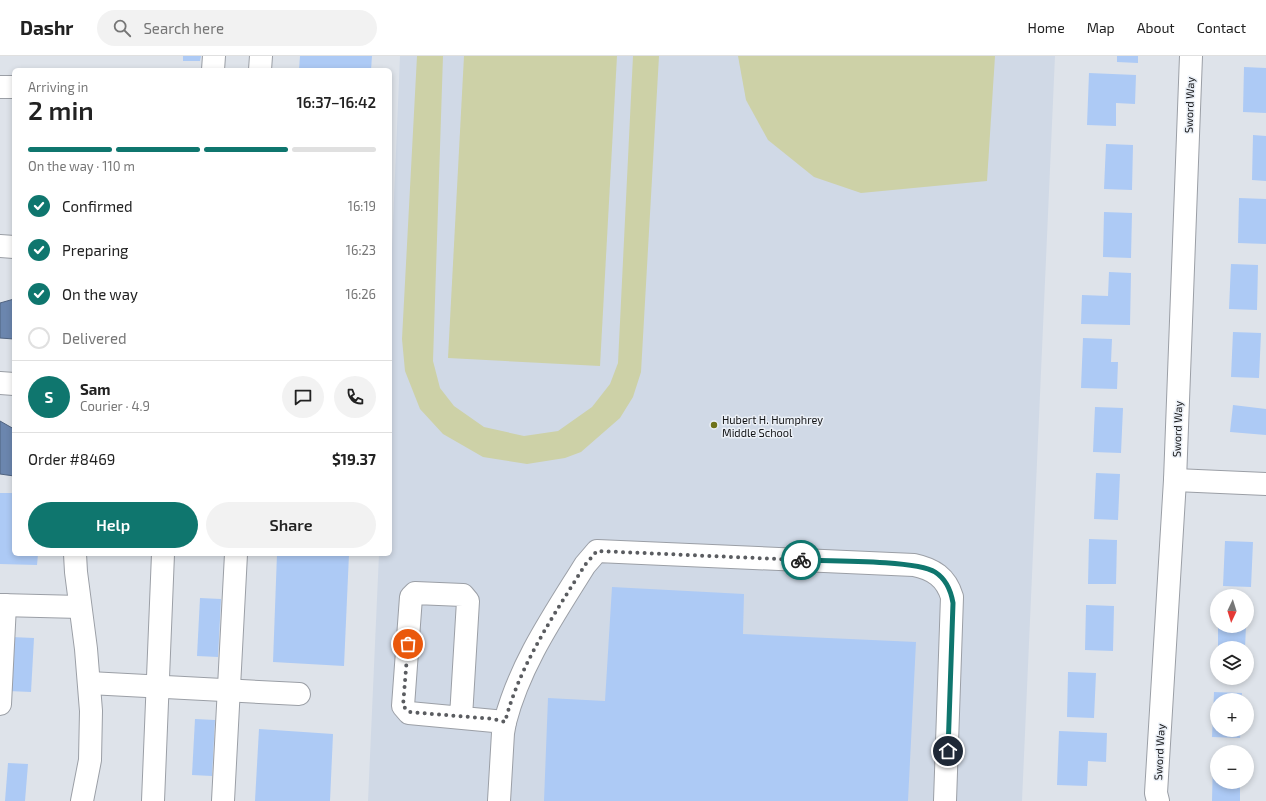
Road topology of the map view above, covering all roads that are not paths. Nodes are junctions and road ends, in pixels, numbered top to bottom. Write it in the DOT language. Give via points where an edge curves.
graph roads {
  1 [pos="214,56"];
  2 [pos="261,56"];
  3 [pos="1191,56"];
  4 [pos="213,68"];
  5 [pos="260,68"];
  6 [pos="0,87"];
  7 [pos="12,87"];
  8 [pos="0,246"];
  9 [pos="12,247"];
  10 [pos="0,383"];
  11 [pos="12,384"];
  12 [pos="1175,480"];
  13 [pos="1266,484"];
  14 [pos="75,556"];
  15 [pos="163,556"];
  16 [pos="236,556"];
  17 [pos="2,605"];
  18 [pos="80,607"];
  19 [pos="89,683"];
  20 [pos="157,687"];
  21 [pos="229,690"];
  22 [pos="299,694"];
  23 [pos="0,704"];
  24 [pos="461,717"];
  25 [pos="505,722"];
  26 [pos="82,801"];
  27 [pos="153,801"];
  28 [pos="223,801"];
  29 [pos="499,801"];
  30 [pos="945,801"];
  31 [pos="1158,801"];
  1 -- 4 [label="street"];
  2 -- 5 [label="street"];
  3 -- 12 [label="street, Sword Way"];
  6 -- 7 [label="street"];
  8 -- 9 [label="street"];
  10 -- 11 [label="street"];
  12 -- 13 [label="street"];
  12 -- 31 [label="street, Sword Way"];
  14 -- 18 [label="street"];
  15 -- 20 [label="street"];
  16 -- 21 [label="street"];
  17 -- 18 [label="street"];
  17 -- 23 [label="street"];
  18 -- 19 [label="street"];
  19 -- 20 [label="street"];
  19 -- 26 [label="street" via="90,760"];
  20 -- 21 [label="street"];
  20 -- 27 [label="street"];
  21 -- 22 [label="street"];
  21 -- 28 [label="street"];
  24 -- 24 [label="street" via="409,712 403,706 411,597 415,593 463,595 468,601"];
  24 -- 25 [label="street"];
  25 -- 29 [label="street"];
  25 -- 30 [label="street" via="512,697 528,661 585,565 597,551 914,565 941,576 952,596"];
}
